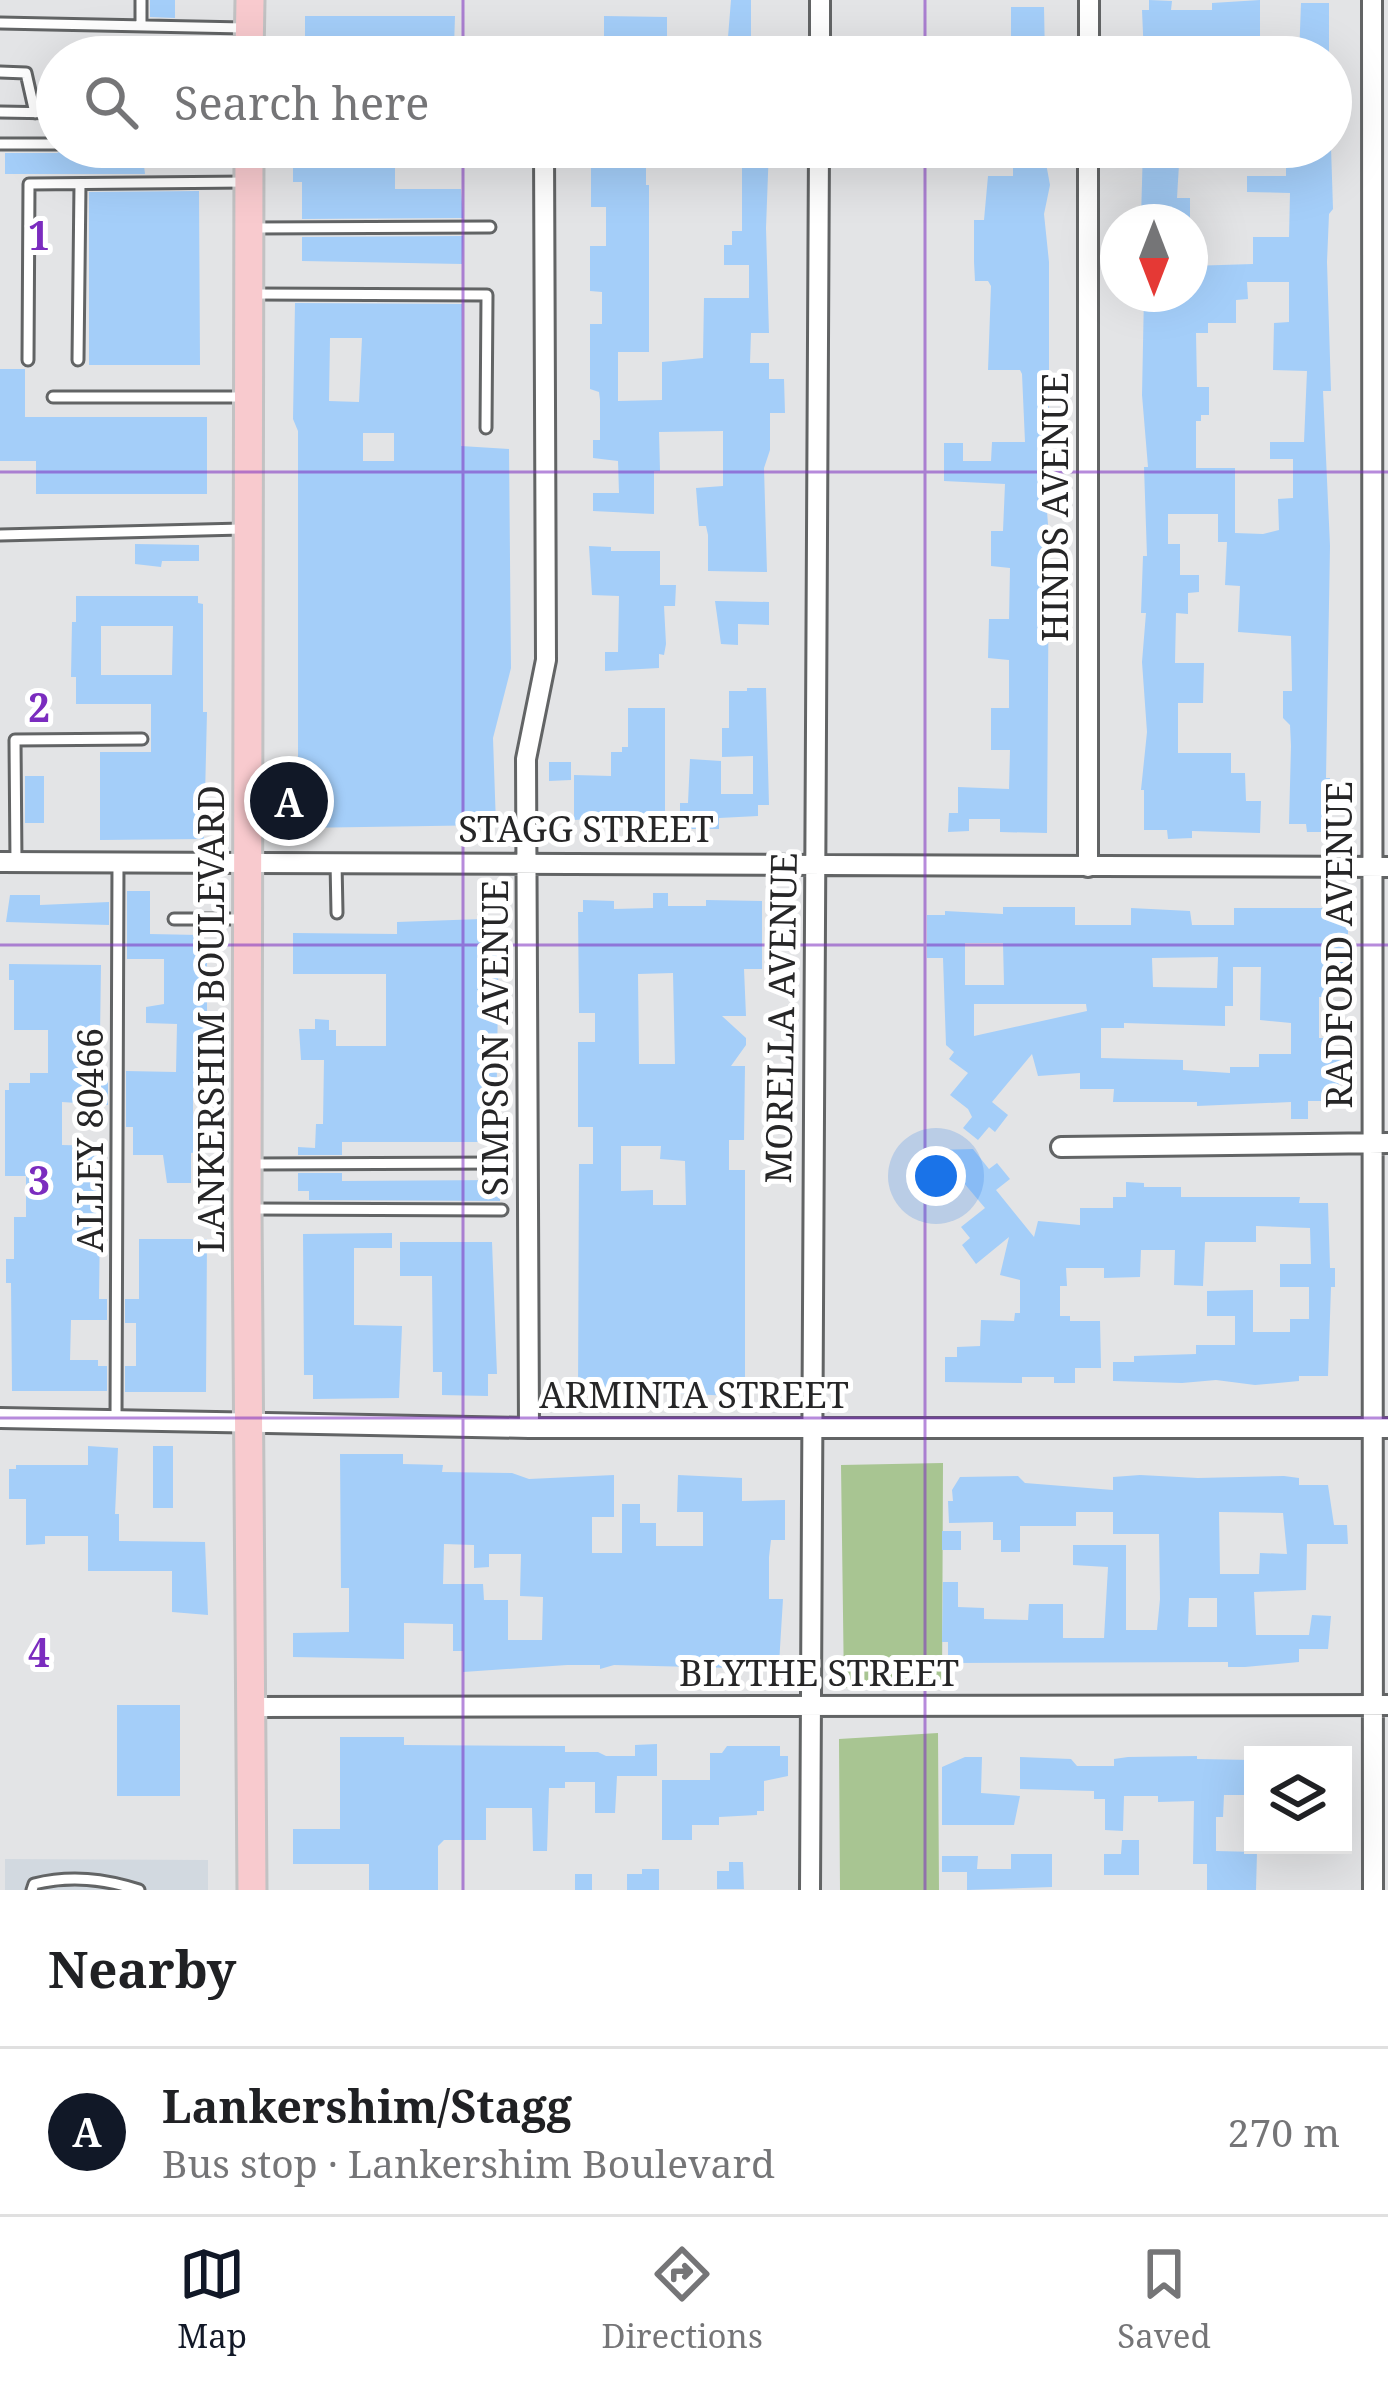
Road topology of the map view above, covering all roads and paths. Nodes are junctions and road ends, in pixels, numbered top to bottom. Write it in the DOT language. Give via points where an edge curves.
graph roads {
  1 [pos="141,0"];
  2 [pos="250,0"];
  3 [pos="820,0"];
  4 [pos="1088,0"];
  5 [pos="1372,0"];
  6 [pos="0,22"];
  7 [pos="141,24"];
  8 [pos="198,36"];
  9 [pos="250,36"];
  10 [pos="820,36"];
  11 [pos="1088,36"];
  12 [pos="0,72"];
  13 [pos="0,112"];
  14 [pos="35,113"];
  15 [pos="0,144"];
  16 [pos="36,144"];
  17 [pos="248,168"];
  18 [pos="544,168"];
  19 [pos="819,168"];
  20 [pos="1088,168"];
  21 [pos="247,182"];
  22 [pos="80,184"];
  23 [pos="490,227"];
  24 [pos="247,229"];
  25 [pos="247,294"];
  26 [pos="1381,303"];
  27 [pos="28,360"];
  28 [pos="78,360"];
  29 [pos="53,397"];
  30 [pos="248,397"];
  31 [pos="486,428"];
  32 [pos="247,530"];
  33 [pos="0,535"];
  34 [pos="142,739"];
  35 [pos="8,862"];
  36 [pos="118,862"];
  37 [pos="247,862"];
  38 [pos="336,862"];
  39 [pos="528,862"];
  40 [pos="816,862"];
  41 [pos="1088,866"];
  42 [pos="1380,867"];
  43 [pos="337,913"];
  44 [pos="174,919"];
  45 [pos="248,919"];
  46 [pos="1380,1143"];
  47 [pos="1061,1147"];
  48 [pos="501,1163"];
  49 [pos="247,1164"];
  50 [pos="247,1209"];
  51 [pos="502,1210"];
  52 [pos="0,1418"];
  53 [pos="116,1419"];
  54 [pos="249,1426"];
  55 [pos="529,1428"];
  56 [pos="810,1428"];
  57 [pos="1380,1428"];
  58 [pos="811,1705"];
  59 [pos="1381,1705"];
  60 [pos="250,1707"];
  61 [pos="1380,1850"];
  62 [pos="74,1884"];
  63 [pos="32,1890"];
  64 [pos="140,1890"];
  65 [pos="252,1890"];
  66 [pos="810,1890"];
  67 [pos="1373,1890"];
  1 -- 7 [label="lane"];
  2 -- 9 [label="main road"];
  3 -- 10 [label="street"];
  4 -- 11 [label="street"];
  5 -- 26 [label="street, RADFORD AVENUE"];
  6 -- 7 [label="lane"];
  7 -- 8 [label="lane"];
  12 -- 14 [label="lane" via="26,73"];
  13 -- 14 [label="lane"];
  15 -- 16 [label="lane"];
  17 -- 21 [label="main road, LANKERSHIM BOULEVARD"];
  18 -- 39 [label="street, SIMPSON AVENUE" via="546,660 526,759"];
  19 -- 40 [label="street, MORELLA AVENUE"];
  20 -- 41 [label="street, HINDS AVENUE"];
  21 -- 22 [label="lane"];
  21 -- 24 [label="main road, LANKERSHIM BOULEVARD"];
  22 -- 27 [label="lane" via="29,184"];
  22 -- 28 [label="lane"];
  23 -- 24 [label="lane"];
  24 -- 25 [label="main road, LANKERSHIM BOULEVARD"];
  25 -- 30 [label="main road, LANKERSHIM BOULEVARD"];
  25 -- 31 [label="lane" via="487,295"];
  26 -- 42 [label="street, RADFORD AVENUE"];
  29 -- 30 [label="lane"];
  30 -- 32 [label="main road, LANKERSHIM BOULEVARD"];
  32 -- 33 [label="lane"];
  32 -- 37 [label="main road, LANKERSHIM BOULEVARD"];
  34 -- 35 [label="lane" via="15,740"];
  35 -- 36 [label="street, STAGG STREET"];
  36 -- 37 [label="street, STAGG STREET"];
  36 -- 53 [label="lane, ALLEY 80466"];
  37 -- 38 [label="street, STAGG STREET"];
  37 -- 45 [label="main road, LANKERSHIM BOULEVARD"];
  38 -- 39 [label="street, STAGG STREET"];
  38 -- 43 [label="lane"];
  39 -- 40 [label="street, STAGG STREET"];
  39 -- 55 [label="street, SIMPSON AVENUE"];
  40 -- 41 [label="street, STAGG STREET"];
  40 -- 56 [label="street, MORELLA AVENUE"];
  41 -- 42 [label="street, STAGG STREET"];
  42 -- 46 [label="street, RADFORD AVENUE"];
  44 -- 45 [label="lane"];
  45 -- 49 [label="main road, LANKERSHIM BOULEVARD"];
  46 -- 47 [label="street"];
  46 -- 57 [label="street, RADFORD AVENUE"];
  48 -- 49 [label="lane"];
  49 -- 50 [label="main road, LANKERSHIM BOULEVARD"];
  50 -- 51 [label="lane"];
  50 -- 54 [label="main road, LANKERSHIM BOULEVARD"];
  52 -- 53 [label="street, ARMINTA STREET"];
  53 -- 54 [label="street, ARMINTA STREET"];
  54 -- 55 [label="street, ARMINTA STREET"];
  54 -- 60 [label="main road, LANKERSHIM BOULEVARD"];
  55 -- 56 [label="street, ARMINTA STREET"];
  56 -- 57 [label="street, ARMINTA STREET"];
  56 -- 58 [label="street, MORELLA AVENUE"];
  57 -- 59 [label="street, RADFORD AVENUE"];
  58 -- 59 [label="street, BLYTHE STREET"];
  58 -- 60 [label="street, BLYTHE STREET"];
  58 -- 66 [label="street, MORELLA AVENUE"];
  59 -- 61 [label="street, RADFORD AVENUE"];
  60 -- 65 [label="main road, LANKERSHIM BOULEVARD"];
  61 -- 67 [label="street, RADFORD AVENUE"];
  62 -- 63 [label="lane"];
  62 -- 64 [label="lane" via="110,1881"];
}
